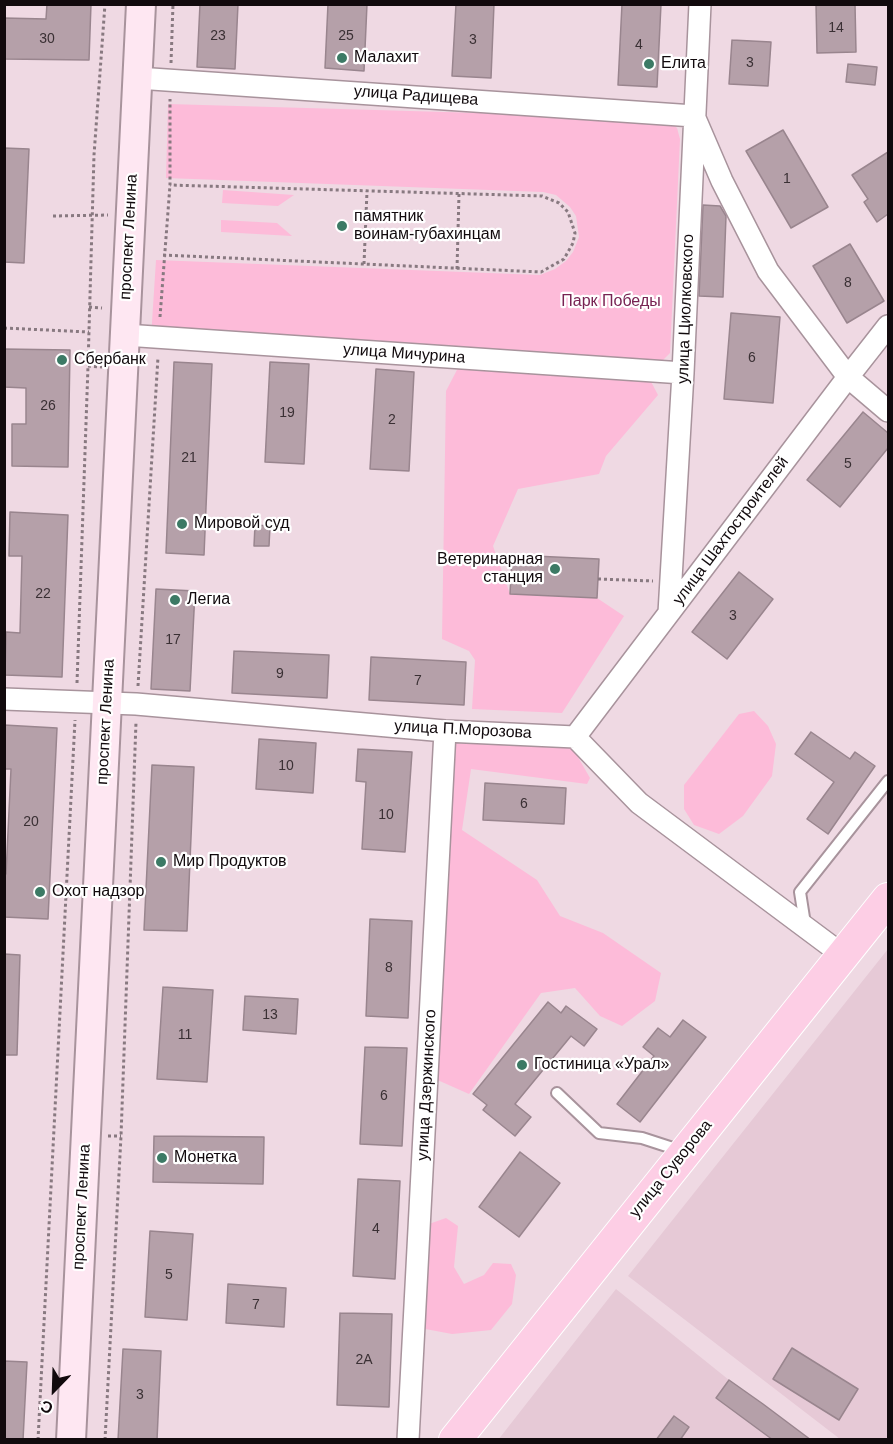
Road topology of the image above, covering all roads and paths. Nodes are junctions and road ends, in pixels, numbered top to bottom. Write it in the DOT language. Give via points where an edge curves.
graph roads {
  1 [pos="141,4"];
  2 [pos="700,4"];
  3 [pos="137,78"];
  4 [pos="694,116"];
  5 [pos="170,185"];
  6 [pos="367,191"];
  7 [pos="459,194"];
  8 [pos="130,215"];
  9 [pos="53,216"];
  10 [pos="163,255"];
  11 [pos="364,265"];
  12 [pos="457,269"];
  13 [pos="888,326"];
  14 [pos="4,328"];
  15 [pos="89,332"];
  16 [pos="125,335"];
  17 [pos="683,373"];
  18 [pos="848,377"];
  19 [pos="888,411"];
  20 [pos="598,579"];
  21 [pos="671,582"];
  22 [pos="669,613"];
  23 [pos="4,699"];
  24 [pos="107,703"];
  25 [pos="445,731"];
  26 [pos="575,737"];
  27 [pos="888,781"];
  28 [pos="888,899"];
  29 [pos="806,927"];
  30 [pos="843,956"];
  31 [pos="557,1093"];
  32 [pos="685,1152"];
  33 [pos="71,1440"];
  34 [pos="408,1440"];
  35 [pos="455,1440"];
  1 -- 3 [label="main road, проспект Ленина"];
  2 -- 4 [label="street, улица Циолковского"];
  3 -- 4 [label="street, улица Радищева"];
  3 -- 8 [label="main road, проспект Ленина"];
  4 -- 17 [label="street, улица Циолковского"];
  4 -- 18 [label="street" via="768,271"];
  5 -- 6 [label="path"];
  6 -- 7 [label="path"];
  6 -- 11 [label="path"];
  7 -- 12 [label="path"];
  7 -- 12 [label="path" via="542,196 568,212 574,233 564,259 541,272"];
  8 -- 9 [label="path"];
  8 -- 16 [label="main road, проспект Ленина"];
  10 -- 11 [label="path"];
  11 -- 12 [label="path"];
  13 -- 18 [label="street, улица Шахтостроителей"];
  14 -- 15 [label="path"];
  16 -- 17 [label="street, улица Мичурина"];
  16 -- 24 [label="main road, проспект Ленина"];
  17 -- 21 [label="street, улица Циолковского"];
  18 -- 19 [label="street"];
  18 -- 22 [label="street, улица Шахтостроителей"];
  20 -- 21 [label="path"];
  21 -- 22 [label="street, улица Циолковского"];
  22 -- 26 [label="street, улица Шахтостроителей"];
  23 -- 24 [label="street, улица П.Морозова"];
  24 -- 25 [label="street, улица П.Морозова"];
  24 -- 33 [label="main road, проспект Ленина"];
  25 -- 26 [label="street, улица П.Морозова"];
  25 -- 34 [label="street, улица Дзержинского"];
  26 -- 29 [label="street" via="639,803"];
  27 -- 29 [label="lane" via="800,892"];
  28 -- 30 [label="main road, улица Суворова"];
  29 -- 30 [label="street"];
  30 -- 32 [label="main road, улица Суворова"];
  31 -- 32 [label="lane" via="599,1133 642,1138"];
  32 -- 35 [label="main road, улица Суворова"];
}
